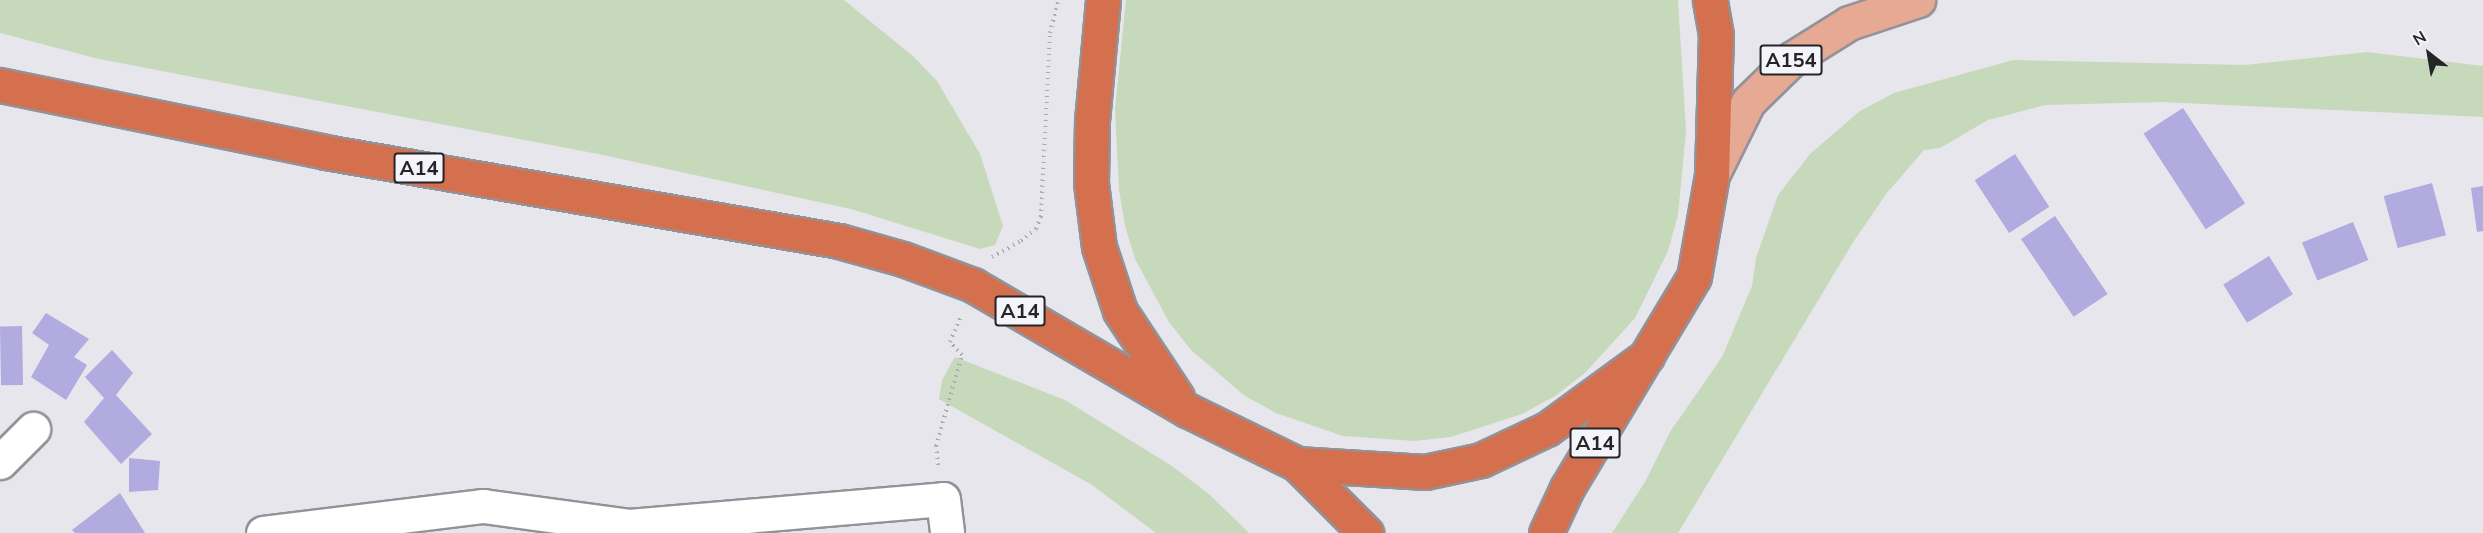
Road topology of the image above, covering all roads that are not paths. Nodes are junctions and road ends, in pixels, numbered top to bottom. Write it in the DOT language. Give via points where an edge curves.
graph roads {
  1 [pos="1103,0"];
  2 [pos="1710,0"];
  3 [pos="1918,0"];
  4 [pos="0,85"];
  5 [pos="1712,175"];
  6 [pos="1647,356"];
  7 [pos="1187,410"];
  8 [pos="33,429"];
  9 [pos="0,462"];
  10 [pos="1297,464"];
  11 [pos="263,533"];
  12 [pos="946,533"];
  13 [pos="1366,533"];
  14 [pos="1546,533"];
  1 -- 7 [label="highway" via="1092,120 1091,183 1099,248 1120,311 1156,370"];
  2 -- 5 [label="highway" via="1716,35"];
  3 -- 5 [label="main road, A154" via="1849,23 1793,58 1748,102"];
  4 -- 7 [label="highway, A14" via="325,152 839,241 974,285"];
  5 -- 6 [label="highway" via="1694,277"];
  6 -- 10 [label="highway" via="1547,429 1481,460 1425,472"];
  6 -- 14 [label="highway, A14" via="1567,488"];
  7 -- 10 [label="highway"];
  8 -- 9 [label="street"];
  10 -- 13 [label="highway"];
  11 -- 12 [label="street" via="483,506 629,526 943,499"];
}
